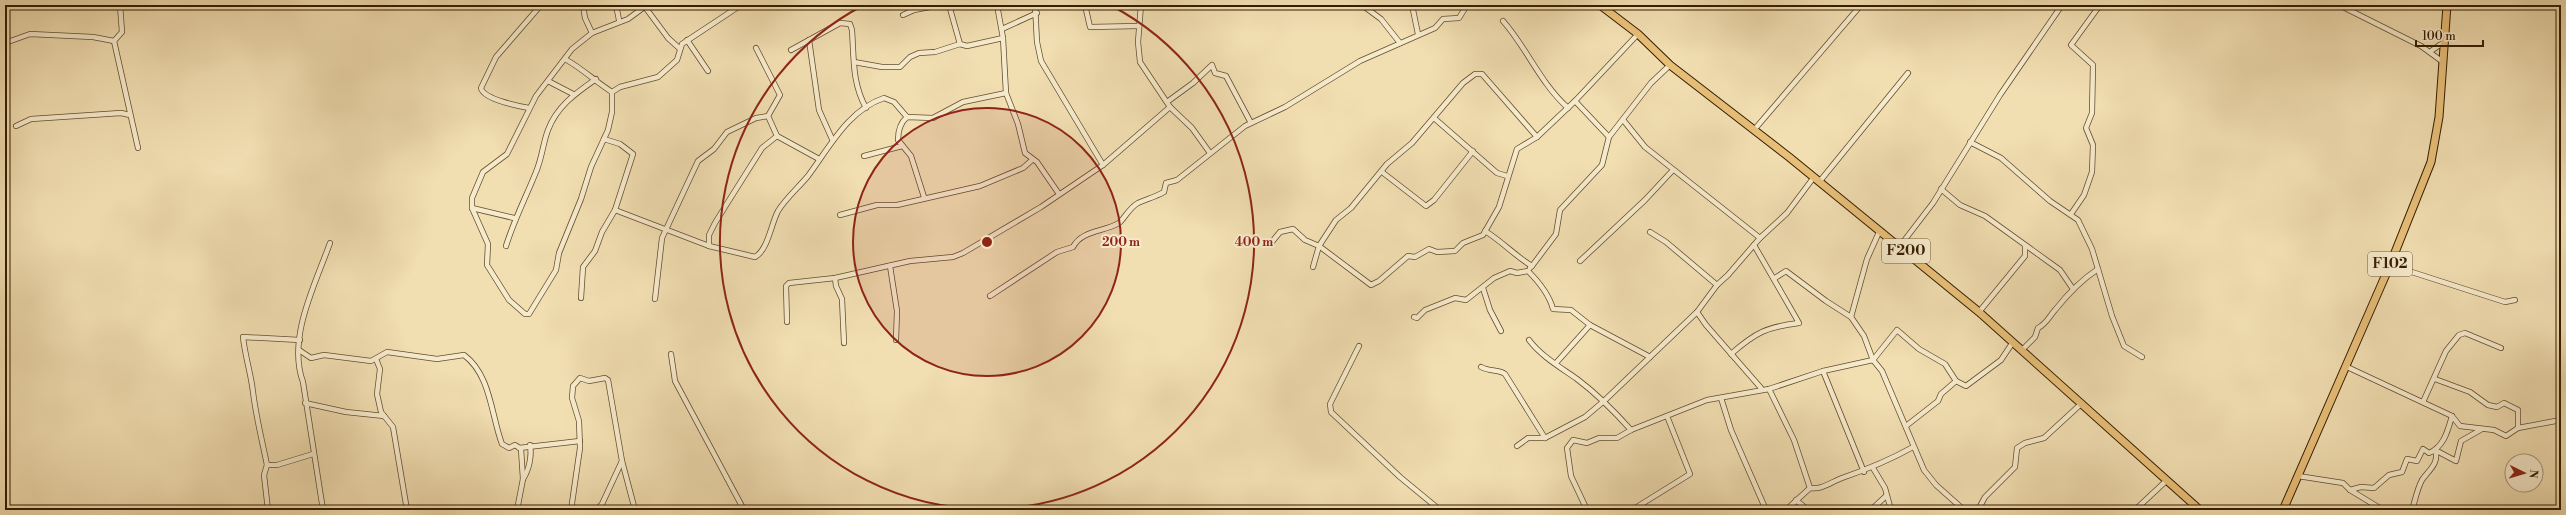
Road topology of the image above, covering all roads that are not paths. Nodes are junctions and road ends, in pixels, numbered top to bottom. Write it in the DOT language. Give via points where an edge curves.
graph roads {
  1 [pos="120,5"];
  2 [pos="541,5"];
  3 [pos="583,5"];
  4 [pos="616,5"];
  5 [pos="741,5"];
  6 [pos="940,5"];
  7 [pos="949,5"];
  8 [pos="997,5"];
  9 [pos="1035,5"];
  10 [pos="1085,5"];
  11 [pos="1141,5"];
  12 [pos="1362,5"];
  13 [pos="1412,5"];
  14 [pos="1467,5"];
  15 [pos="1600,5"];
  16 [pos="1861,5"];
  17 [pos="2062,5"];
  18 [pos="2100,5"];
  19 [pos="2339,5"];
  20 [pos="2446,5"];
  21 [pos="646,6"];
  22 [pos="1037,13"];
  23 [pos="904,15"];
  24 [pos="620,20"];
  25 [pos="1503,21"];
  26 [pos="1139,26"];
  27 [pos="1002,29"];
  28 [pos="592,33"];
  29 [pos="1418,34"];
  30 [pos="1638,34"];
  31 [pos="1003,38"];
  32 [pos="688,40"];
  33 [pos="809,40"];
  34 [pos="114,42"];
  35 [pos="2444,42"];
  36 [pos="5,43"];
  37 [pos="1400,43"];
  38 [pos="960,44"];
  39 [pos="679,48"];
  40 [pos="756,48"];
  41 [pos="791,50"];
  42 [pos="2431,51"];
  43 [pos="565,59"];
  44 [pos="854,62"];
  45 [pos="2443,62"];
  46 [pos="1670,65"];
  47 [pos="708,71"];
  48 [pos="1908,73"];
  49 [pos="596,79"];
  50 [pos="548,81"];
  51 [pos="612,92"];
  52 [pos="1006,93"];
  53 [pos="573,94"];
  54 [pos="1575,101"];
  55 [pos="1168,104"];
  56 [pos="529,108"];
  57 [pos="866,108"];
  58 [pos="1568,108"];
  59 [pos="130,115"];
  60 [pos="768,116"];
  61 [pos="907,116"];
  62 [pos="1434,118"];
  63 [pos="1624,120"];
  64 [pos="1251,123"];
  65 [pos="16,126"];
  66 [pos="1754,130"];
  67 [pos="777,136"];
  68 [pos="1537,137"];
  69 [pos="1609,137"];
  70 [pos="604,139"];
  71 [pos="832,139"];
  72 [pos="1970,142"];
  73 [pos="902,146"];
  74 [pos="138,148"];
  75 [pos="1473,151"];
  76 [pos="1210,153"];
  77 [pos="864,156"];
  78 [pos="819,159"];
  79 [pos="1032,160"];
  80 [pos="1103,165"];
  81 [pos="1673,170"];
  82 [pos="1382,172"];
  83 [pos="1507,176"];
  84 [pos="1814,177"];
  85 [pos="1820,181"];
  86 [pos="1941,189"];
  87 [pos="1059,194"];
  88 [pos="924,197"];
  89 [pos="472,208"];
  90 [pos="615,210"];
  91 [pos="2071,214"];
  92 [pos="840,215"];
  93 [pos="514,218"];
  94 [pos="666,228"];
  95 [pos="1880,230"];
  96 [pos="1485,231"];
  97 [pos="1650,232"];
  98 [pos="1760,238"];
  99 [pos="330,243"];
  100 [pos="1271,243"];
  101 [pos="1754,245"];
  102 [pos="506,246"];
  103 [pos="709,246"];
  104 [pos="1319,246"];
  105 [pos="1900,246"];
  106 [pos="2025,246"];
  107 [pos="1580,261"];
  108 [pos="2390,265"];
  109 [pos="890,266"];
  110 [pos="1532,266"];
  111 [pos="1312,267"];
  112 [pos="2098,269"];
  113 [pos="1528,271"];
  114 [pos="835,278"];
  115 [pos="1775,278"];
  116 [pos="1717,285"];
  117 [pos="1483,288"];
  118 [pos="2073,289"];
  119 [pos="990,296"];
  120 [pos="581,298"];
  121 [pos="654,299"];
  122 [pos="2515,300"];
  123 [pos="1697,312"];
  124 [pos="1979,312"];
  125 [pos="1414,316"];
  126 [pos="1851,317"];
  127 [pos="787,322"];
  128 [pos="1590,325"];
  129 [pos="1501,331"];
  130 [pos="300,340"];
  131 [pos="896,340"];
  132 [pos="1529,340"];
  133 [pos="2013,342"];
  134 [pos="844,343"];
  135 [pos="1359,346"];
  136 [pos="2501,348"];
  137 [pos="299,350"];
  138 [pos="2022,350"];
  139 [pos="671,354"];
  140 [pos="1731,354"];
  141 [pos="1650,357"];
  142 [pos="2142,357"];
  143 [pos="376,359"];
  144 [pos="1874,360"];
  145 [pos="1556,363"];
  146 [pos="2345,366"];
  147 [pos="1481,367"];
  148 [pos="1823,371"];
  149 [pos="2435,379"];
  150 [pos="1956,380"];
  151 [pos="1761,388"];
  152 [pos="1769,389"];
  153 [pos="2561,392"];
  154 [pos="1721,398"];
  155 [pos="1604,401"];
  156 [pos="2423,402"];
  157 [pos="305,403"];
  158 [pos="2082,403"];
  159 [pos="384,416"];
  160 [pos="1667,416"];
  161 [pos="2452,416"];
  162 [pos="2560,419"];
  163 [pos="1906,426"];
  164 [pos="2483,428"];
  165 [pos="2518,428"];
  166 [pos="1631,430"];
  167 [pos="1545,438"];
  168 [pos="580,441"];
  169 [pos="530,445"];
  170 [pos="1517,446"];
  171 [pos="1913,447"];
  172 [pos="518,448"];
  173 [pos="2435,450"];
  174 [pos="313,454"];
  175 [pos="622,461"];
  176 [pos="267,465"];
  177 [pos="1872,468"];
  178 [pos="1864,472"];
  179 [pos="2298,476"];
  180 [pos="522,479"];
  181 [pos="2166,481"];
  182 [pos="1810,488"];
  183 [pos="2350,490"];
  184 [pos="1886,496"];
  185 [pos="1796,500"];
  186 [pos="268,510"];
  187 [pos="323,510"];
  188 [pos="407,510"];
  189 [pos="516,510"];
  190 [pos="571,510"];
  191 [pos="596,510"];
  192 [pos="635,510"];
  193 [pos="744,510"];
  194 [pos="1440,510"];
  195 [pos="1587,510"];
  196 [pos="1632,510"];
  197 [pos="1766,510"];
  198 [pos="1786,510"];
  199 [pos="1808,510"];
  200 [pos="1871,510"];
  201 [pos="1891,510"];
  202 [pos="1964,510"];
  203 [pos="1978,510"];
  204 [pos="2134,510"];
  205 [pos="2200,510"];
  206 [pos="2283,510"];
  207 [pos="2383,510"];
  208 [pos="2412,510"];
  1 -- 34 [label="street" via="122,32"];
  2 -- 56 [label="street" via="496,57 481,88 485,94 508,104"];
  3 -- 28 [label="street" via="585,18"];
  4 -- 24 [label="street"];
  5 -- 32 [label="street"];
  6 -- 23 [label="street" via="914,10"];
  7 -- 38 [label="street"];
  8 -- 27 [label="street"];
  9 -- 22 [label="street"];
  10 -- 26 [label="street" via="1090,27"];
  11 -- 26 [label="street"];
  12 -- 37 [label="street" via="1381,19"];
  13 -- 29 [label="street"];
  14 -- 29 [label="street" via="1459,18 1443,19 1435,28"];
  15 -- 30 [label="main road, F200"];
  16 -- 66 [label="street"];
  17 -- 72 [label="street"];
  18 -- 91 [label="street" via="2072,45 2093,65 2092,113 2086,128 2093,144 2092,172 2084,195"];
  19 -- 42 [label="street"];
  20 -- 35 [label="main road, F102"];
  21 -- 24 [label="street" via="628,19"];
  21 -- 39 [label="street" via="668,38"];
  22 -- 27 [label="street"];
  22 -- 80 [label="street" via="1037,42 1041,60"];
  24 -- 28 [label="street"];
  25 -- 58 [label="street" via="1515,34 1547,86"];
  26 -- 55 [label="street" via="1140,62"];
  27 -- 31 [label="street"];
  28 -- 43 [label="street" via="572,49"];
  29 -- 37 [label="street"];
  30 -- 46 [label="main road, F200"];
  30 -- 54 [label="street"];
  31 -- 38 [label="street" via="967,46"];
  31 -- 52 [label="street"];
  32 -- 39 [label="street"];
  32 -- 47 [label="street"];
  33 -- 41 [label="street"];
  33 -- 44 [label="street" via="840,23 850,24"];
  33 -- 71 [label="street" via="815,66 815,90 819,110"];
  34 -- 36 [label="street" via="93,37 30,34"];
  34 -- 59 [label="street"];
  35 -- 42 [label="street"];
  35 -- 45 [label="main road, F102"];
  37 -- 64 [label="street" via="1360,61 1285,107"];
  38 -- 44 [label="street" via="936,52 919,53 910,57 900,67"];
  39 -- 51 [label="street" via="676,60 658,77 620,87"];
  40 -- 60 [label="street" via="780,95"];
  42 -- 45 [label="street"];
  43 -- 49 [label="street"];
  43 -- 50 [label="street"];
  44 -- 57 [label="street" via="858,93"];
  45 -- 108 [label="main road, F102" via="2439,117 2431,162"];
  46 -- 63 [label="street" via="1651,83"];
  46 -- 66 [label="main road, F200"];
  48 -- 85 [label="street"];
  49 -- 51 [label="street"];
  49 -- 53 [label="street"];
  50 -- 53 [label="street"];
  50 -- 56 [label="street"];
  51 -- 70 [label="street" via="612,112"];
  52 -- 61 [label="street" via="963,102 933,118"];
  52 -- 79 [label="street" via="1018,124 1025,153"];
  53 -- 93 [label="street" via="548,130 537,170"];
  54 -- 58 [label="street"];
  54 -- 69 [label="street"];
  55 -- 64 [label="street" via="1212,65 1215,73 1226,76"];
  55 -- 76 [label="street" via="1199,136"];
  55 -- 80 [label="street"];
  56 -- 89 [label="street" via="507,154 482,172 472,198"];
  57 -- 61 [label="street" via="875,101 889,99"];
  57 -- 71 [label="street"];
  58 -- 68 [label="street"];
  59 -- 65 [label="street" via="121,113 48,120 31,119"];
  59 -- 74 [label="street"];
  60 -- 67 [label="street"];
  60 -- 94 [label="street" via="756,118 727,132 714,149 703,155 686,183"];
  61 -- 73 [label="street" via="898,132 898,140"];
  62 -- 68 [label="street" via="1463,84 1480,73"];
  62 -- 75 [label="street"];
  62 -- 82 [label="street"];
  63 -- 69 [label="street"];
  63 -- 81 [label="street" via="1645,147"];
  64 -- 76 [label="street"];
  66 -- 84 [label="main road, F200"];
  67 -- 78 [label="street"];
  67 -- 103 [label="street" via="762,148 715,223 709,236"];
  68 -- 83 [label="street" via="1517,149"];
  69 -- 110 [label="street" via="1602,164 1560,210 1556,234"];
  70 -- 89 [label="street" via="589,171 581,199 559,253 556,270 528,315 509,300 487,265 488,244"];
  70 -- 90 [label="street" via="620,144 633,154"];
  71 -- 78 [label="street"];
  72 -- 86 [label="street"];
  72 -- 91 [label="street" via="2001,158 2050,201"];
  73 -- 77 [label="street"];
  73 -- 88 [label="street" via="911,156"];
  75 -- 82 [label="street" via="1434,200 1426,206"];
  75 -- 83 [label="street" via="1497,173"];
  76 -- 119 [label="street" via="1177,180 1166,183 1164,192 1151,200 1137,203 1126,212 1119,223 1095,231 1076,242 1073,247 1056,252"];
  78 -- 103 [label="street" via="779,211 758,255 750,257"];
  79 -- 87 [label="street" via="1040,166"];
  79 -- 88 [label="street" via="1023,168 980,186"];
  80 -- 87 [label="street"];
  81 -- 98 [label="street"];
  81 -- 107 [label="street"];
  82 -- 104 [label="street" via="1351,208 1333,223"];
  83 -- 96 [label="street" via="1499,207"];
  84 -- 85 [label="main road, F200"];
  84 -- 98 [label="street" via="1787,213"];
  85 -- 95 [label="main road, F200"];
  86 -- 105 [label="street"];
  86 -- 106 [label="street" via="1960,205 1985,216"];
  87 -- 109 [label="street" via="963,253 953,257 922,259"];
  88 -- 92 [label="street" via="897,205 876,205"];
  89 -- 93 [label="street"];
  90 -- 94 [label="street"];
  90 -- 120 [label="street" via="602,232 595,251 583,267"];
  91 -- 112 [label="street" via="2081,224"];
  93 -- 102 [label="street"];
  94 -- 103 [label="street"];
  94 -- 121 [label="street" via="662,238"];
  95 -- 105 [label="main road, F200"];
  95 -- 126 [label="street" via="1867,259"];
  96 -- 104 [label="street" via="1483,235 1463,243 1455,251 1437,252 1430,249 1415,257 1408,256 1371,285"];
  96 -- 110 [label="street" via="1510,248 1515,256"];
  97 -- 116 [label="street" via="1666,242"];
  98 -- 101 [label="street"];
  99 -- 130 [label="street" via="302,322"];
  100 -- 104 [label="street" via="1280,232 1293,229 1305,240"];
  101 -- 115 [label="street"];
  101 -- 116 [label="street"];
  104 -- 111 [label="street"];
  105 -- 124 [label="main road, F200"];
  106 -- 118 [label="street" via="2060,270"];
  106 -- 124 [label="street" via="2025,256"];
  108 -- 122 [label="street" via="2505,302"];
  108 -- 146 [label="main road, F102"];
  109 -- 114 [label="street"];
  109 -- 131 [label="street" via="897,311"];
  110 -- 113 [label="street"];
  112 -- 118 [label="street"];
  112 -- 142 [label="street" via="2124,346"];
  113 -- 117 [label="street" via="1510,271 1494,278"];
  113 -- 128 [label="street" via="1539,281 1551,301 1553,310 1571,310"];
  114 -- 127 [label="street" via="789,283 786,286"];
  114 -- 134 [label="street" via="842,300"];
  115 -- 126 [label="street" via="1786,271"];
  115 -- 140 [label="street" via="1799,323 1772,326"];
  116 -- 123 [label="street"];
  117 -- 125 [label="street" via="1466,300 1455,298 1425,310 1417,318"];
  117 -- 129 [label="street" via="1490,310"];
  118 -- 138 [label="street" via="2054,311 2047,324 2038,328 2034,337"];
  123 -- 140 [label="street"];
  123 -- 141 [label="street"];
  124 -- 133 [label="main road, F200"];
  126 -- 144 [label="street" via="1864,336"];
  128 -- 141 [label="street"];
  128 -- 145 [label="street"];
  130 -- 137 [label="street"];
  130 -- 176 [label="street" via="243,337 253,405 258,416 257,425"];
  132 -- 145 [label="street" via="1539,353"];
  133 -- 138 [label="main road, F200"];
  133 -- 150 [label="street" via="2001,360 1966,386"];
  135 -- 194 [label="street" via="1330,404 1330,412"];
  136 -- 149 [label="street" via="2465,334 2459,335 2446,351"];
  137 -- 143 [label="street" via="311,358 324,355"];
  137 -- 157 [label="street" via="299,370"];
  138 -- 158 [label="main road, F200"];
  139 -- 193 [label="street" via="675,381"];
  140 -- 151 [label="street"];
  141 -- 155 [label="street"];
  143 -- 159 [label="street" via="380,369 377,394"];
  143 -- 172 [label="street" via="387,352 437,359 464,355 488,390 502,444 509,448 515,445"];
  144 -- 148 [label="street"];
  144 -- 150 [label="street" via="1897,330 1919,349 1945,364"];
  144 -- 163 [label="street" via="1882,371"];
  145 -- 155 [label="street"];
  146 -- 156 [label="street"];
  146 -- 179 [label="main road, F102"];
  147 -- 167 [label="street" via="1505,374"];
  148 -- 152 [label="street"];
  148 -- 178 [label="street"];
  149 -- 156 [label="street"];
  149 -- 165 [label="street" via="2470,392 2488,405 2497,406 2504,403 2518,410"];
  150 -- 163 [label="street" via="1941,394 1938,401"];
  151 -- 152 [label="street"];
  151 -- 154 [label="street"];
  152 -- 182 [label="street" via="1794,440"];
  153 -- 162 [label="street"];
  154 -- 160 [label="street" via="1708,400"];
  154 -- 197 [label="street" via="1731,430"];
  155 -- 166 [label="street"];
  155 -- 167 [label="street" via="1585,417"];
  156 -- 161 [label="street"];
  157 -- 159 [label="street" via="346,412"];
  157 -- 174 [label="street"];
  158 -- 181 [label="main road, F200"];
  158 -- 203 [label="street" via="2044,438 2017,448 2015,467 1986,497"];
  159 -- 188 [label="street" via="393,427"];
  160 -- 166 [label="street"];
  160 -- 196 [label="street" via="1690,474"];
  161 -- 164 [label="street" via="2460,426"];
  161 -- 173 [label="street" via="2446,435"];
  162 -- 165 [label="street"];
  163 -- 171 [label="street"];
  164 -- 165 [label="street" via="2506,436"];
  164 -- 173 [label="street" via="2461,441 2456,461"];
  166 -- 195 [label="street" via="1617,438 1599,438 1587,443 1573,440 1568,444 1567,457 1571,476"];
  167 -- 170 [label="street" via="1528,438"];
  168 -- 169 [label="street"];
  168 -- 175 [label="street" via="572,398 573,386 580,378 589,381 605,378 608,380"];
  168 -- 190 [label="street" via="579,466"];
  169 -- 172 [label="street"];
  169 -- 180 [label="street" via="527,473"];
  171 -- 177 [label="street"];
  171 -- 202 [label="street" via="1930,479"];
  172 -- 180 [label="street" via="521,449"];
  173 -- 183 [label="street" via="2429,453 2423,449 2417,461 2407,459 2402,472 2389,475 2374,488 2361,487"];
  173 -- 208 [label="street" via="2435,462 2422,480"];
  174 -- 176 [label="street" via="277,465"];
  174 -- 187 [label="street"];
  175 -- 191 [label="street" via="602,504"];
  175 -- 192 [label="street"];
  176 -- 186 [label="street" via="264,475"];
  177 -- 178 [label="street"];
  177 -- 184 [label="street" via="1885,488"];
  178 -- 182 [label="street" via="1818,489"];
  179 -- 183 [label="street" via="2343,483"];
  179 -- 206 [label="main road, F102"];
  180 -- 189 [label="street"];
  181 -- 204 [label="street"];
  181 -- 205 [label="main road, F200"];
  182 -- 185 [label="street"];
  183 -- 207 [label="street"];
  184 -- 200 [label="street"];
  184 -- 201 [label="street"];
  185 -- 198 [label="street"];
  185 -- 199 [label="street"];
}
